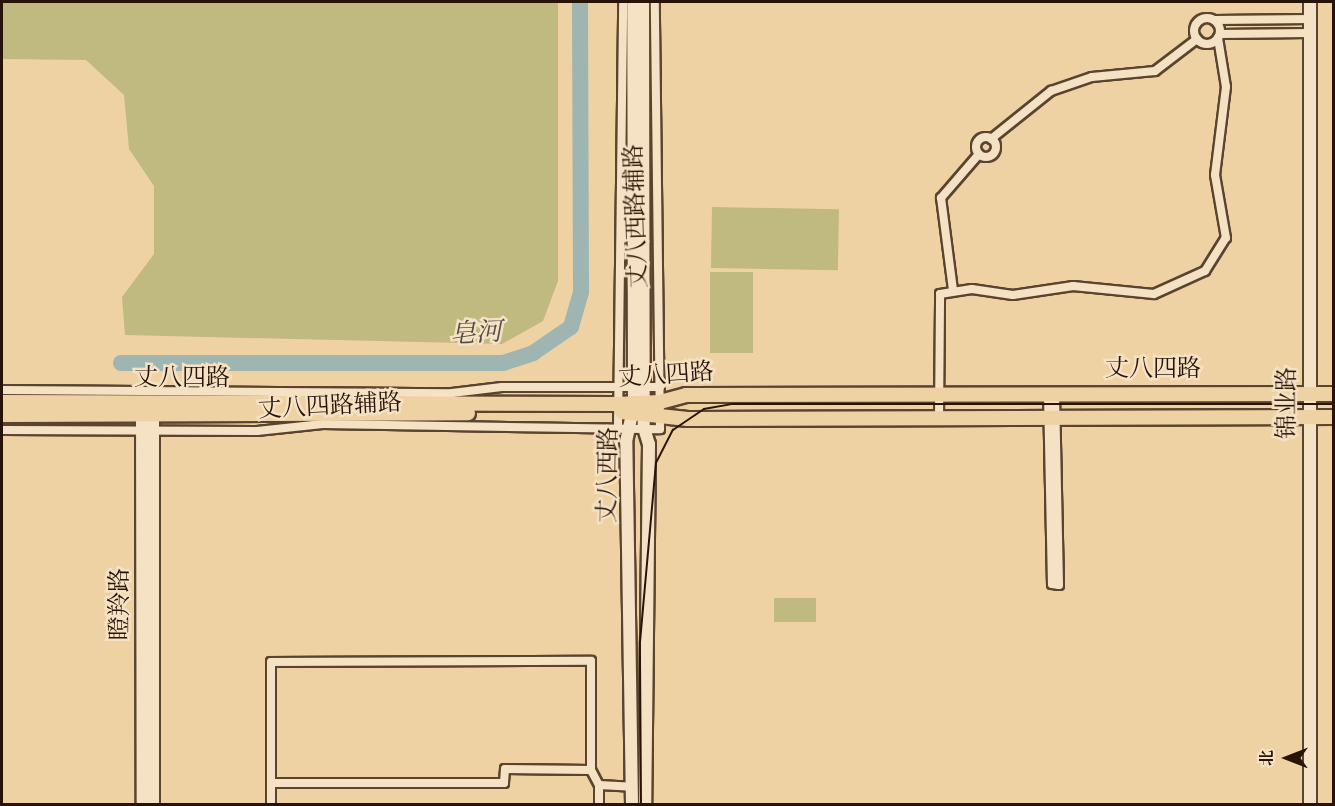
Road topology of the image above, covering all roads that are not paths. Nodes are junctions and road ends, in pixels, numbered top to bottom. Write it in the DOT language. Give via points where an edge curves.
graph roads {
  1 [pos="623,2"];
  2 [pos="633,2"];
  3 [pos="643,2"];
  4 [pos="655,2"];
  5 [pos="1310,2"];
  6 [pos="1310,19"];
  7 [pos="1215,20"];
  8 [pos="1309,33"];
  9 [pos="1219,36"];
  10 [pos="1197,39"];
  11 [pos="991,139"];
  12 [pos="979,154"];
  13 [pos="953,290"];
  14 [pos="617,387"];
  15 [pos="639,387"];
  16 [pos="660,387"];
  17 [pos="2,390"];
  18 [pos="939,394"];
  19 [pos="1052,394"];
  20 [pos="1310,394"];
  21 [pos="1334,394"];
  22 [pos="2,402"];
  23 [pos="660,407"];
  24 [pos="148,408"];
  25 [pos="617,408"];
  26 [pos="638,408"];
  27 [pos="2,415"];
  28 [pos="1334,417"];
  29 [pos="939,418"];
  30 [pos="1051,418"];
  31 [pos="1310,418"];
  32 [pos="618,428"];
  33 [pos="638,428"];
  34 [pos="660,429"];
  35 [pos="2,430"];
  36 [pos="148,431"];
  37 [pos="591,770"];
  38 [pos="271,783"];
  39 [pos="599,785"];
  40 [pos="632,788"];
  41 [pos="143,804"];
  42 [pos="153,804"];
  43 [pos="271,804"];
  44 [pos="599,804"];
  45 [pos="632,804"];
  46 [pos="645,804"];
  47 [pos="1310,804"];
  1 -- 14 [label="street, 丈八西路辅路"];
  2 -- 15 [label="main road, 丈八西路"];
  3 -- 15 [label="main road, 丈八西路"];
  4 -- 16 [label="street, 丈八西路辅路"];
  5 -- 6 [label="main road, 锦业路"];
  6 -- 7 [label="street"];
  6 -- 8 [label="main road, 锦业路"];
  7 -- 9 [label="street"];
  7 -- 10 [label="street" via="1204,18 1196,23"];
  8 -- 9 [label="street"];
  8 -- 20 [label="main road, 锦业路"];
  9 -- 10 [label="street" via="1204,44"];
  9 -- 13 [label="street" via="1226,87 1215,175 1226,238 1205,270 1154,294 1073,286 1013,295"];
  10 -- 11 [label="street" via="1155,71 1092,77 1051,91"];
  11 -- 12 [label="street" via="980,140"];
  11 -- 12 [label="street" via="993,153"];
  12 -- 13 [label="street" via="940,198"];
  13 -- 18 [label="street" via="940,294"];
  14 -- 15 [label="street, 丈八四路辅路"];
  14 -- 17 [label="street, 丈八四路辅路" via="502,387 452,393"];
  14 -- 25 [label="street, 丈八西路辅路"];
  15 -- 16 [label="street, 丈八四路辅路"];
  15 -- 26 [label="main road, 丈八西路"];
  16 -- 23 [label="street, 丈八西路辅路"];
  18 -- 19 [label="main road, 丈八四路"];
  18 -- 23 [label="main road, 丈八四路" via="686,395"];
  18 -- 29 [label="street"];
  19 -- 20 [label="main road, 丈八四路"];
  19 -- 30 [label="street"];
  20 -- 21 [label="main road, 丈八四路"];
  20 -- 31 [label="main road, 锦业路"];
  22 -- 24 [label="main road, 丈八四路"];
  23 -- 26 [label="main road, 丈八四路"];
  23 -- 29 [label="main road, 丈八四路" via="688,419"];
  23 -- 34 [label="street, 丈八西路辅路"];
  24 -- 25 [label="main road, 丈八四路"];
  24 -- 27 [label="main road, 丈八四路"];
  24 -- 36 [label="main road, 瞪羚路"];
  25 -- 26 [label="main road, 丈八四路"];
  25 -- 32 [label="street, 丈八西路辅路"];
  26 -- 33 [label="main road, 丈八西路"];
  28 -- 31 [label="main road, 丈八四路"];
  29 -- 30 [label="main road, 丈八四路"];
  30 -- 30 [label="street" via="1052,584 1059,585"];
  30 -- 31 [label="main road, 丈八四路"];
  31 -- 47 [label="main road, 锦业路"];
  32 -- 33 [label="street, 丈八四路辅路"];
  32 -- 36 [label="street, 丈八四路辅路" via="324,423 257,431"];
  33 -- 34 [label="street, 丈八四路辅路"];
  33 -- 40 [label="main road, 丈八西路" via="626,442"];
  33 -- 46 [label="main road, 丈八西路" via="649,444"];
  35 -- 36 [label="street, 丈八四路辅路"];
  36 -- 41 [label="main road, 瞪羚路"];
  36 -- 42 [label="main road, 瞪羚路"];
  37 -- 38 [label="street" via="505,769 504,783"];
  37 -- 38 [label="street" via="591,662 271,662"];
  37 -- 39 [label="street"];
  38 -- 43 [label="street"];
  39 -- 40 [label="street"];
  39 -- 44 [label="street"];
  40 -- 45 [label="main road, 丈八西路"];
}
